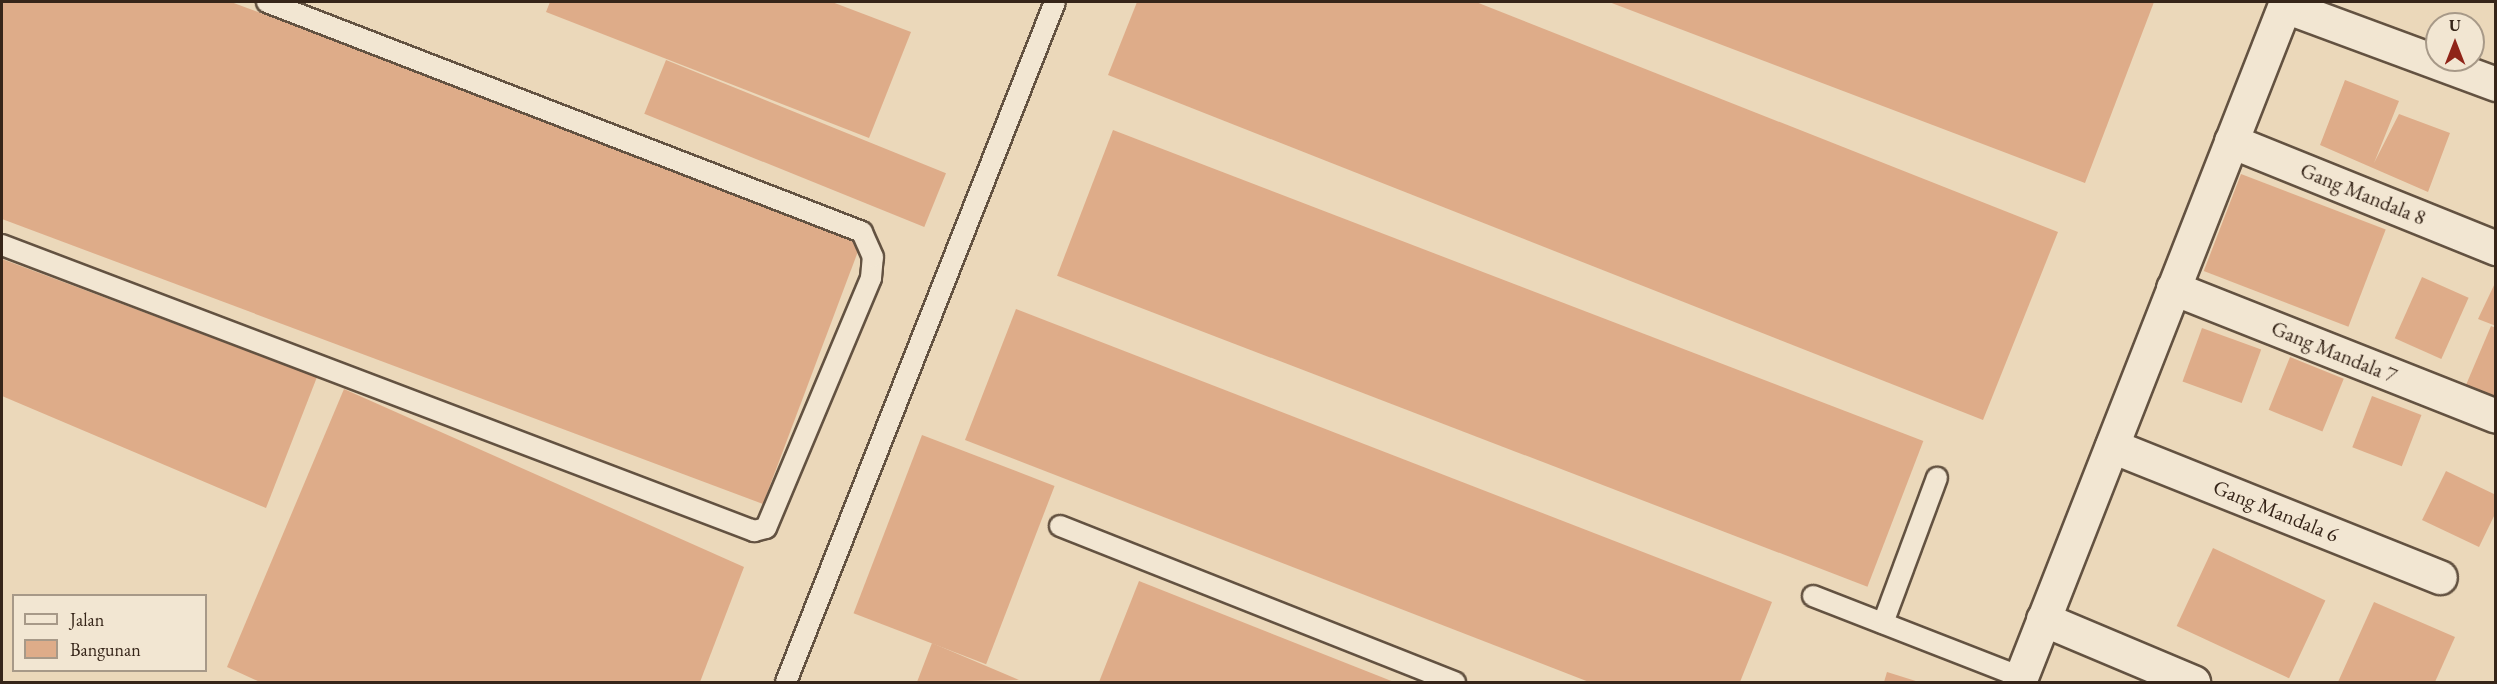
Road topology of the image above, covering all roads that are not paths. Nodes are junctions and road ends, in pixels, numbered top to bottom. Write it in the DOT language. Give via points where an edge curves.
graph roads {
  1 [pos="267,2"];
  2 [pos="1055,2"];
  3 [pos="2286,4"];
  4 [pos="2496,84"];
  5 [pos="2231,141"];
  6 [pos="2,245"];
  7 [pos="2496,248"];
  8 [pos="2174,288"];
  9 [pos="2496,416"];
  10 [pos="2112,446"];
  11 [pos="1936,478"];
  12 [pos="1060,526"];
  13 [pos="2440,577"];
  14 [pos="1813,596"];
  15 [pos="2043,619"];
  16 [pos="1883,623"];
  17 [pos="2020,680"];
  18 [pos="786,682"];
  19 [pos="1455,682"];
  20 [pos="2193,682"];
  1 -- 6 [label="lane" via="862,232 873,257 871,278 766,528 754,531"];
  2 -- 18 [label="lane"];
  3 -- 4 [label="street"];
  3 -- 5 [label="street"];
  5 -- 7 [label="street, Gang Mandala 8"];
  5 -- 8 [label="street"];
  8 -- 9 [label="street, Gang Mandala 7"];
  8 -- 10 [label="street"];
  10 -- 13 [label="street, Gang Mandala 6"];
  10 -- 15 [label="street"];
  11 -- 16 [label="lane"];
  12 -- 19 [label="lane"];
  14 -- 16 [label="lane"];
  15 -- 17 [label="street"];
  15 -- 20 [label="street"];
  16 -- 17 [label="lane"];
}
